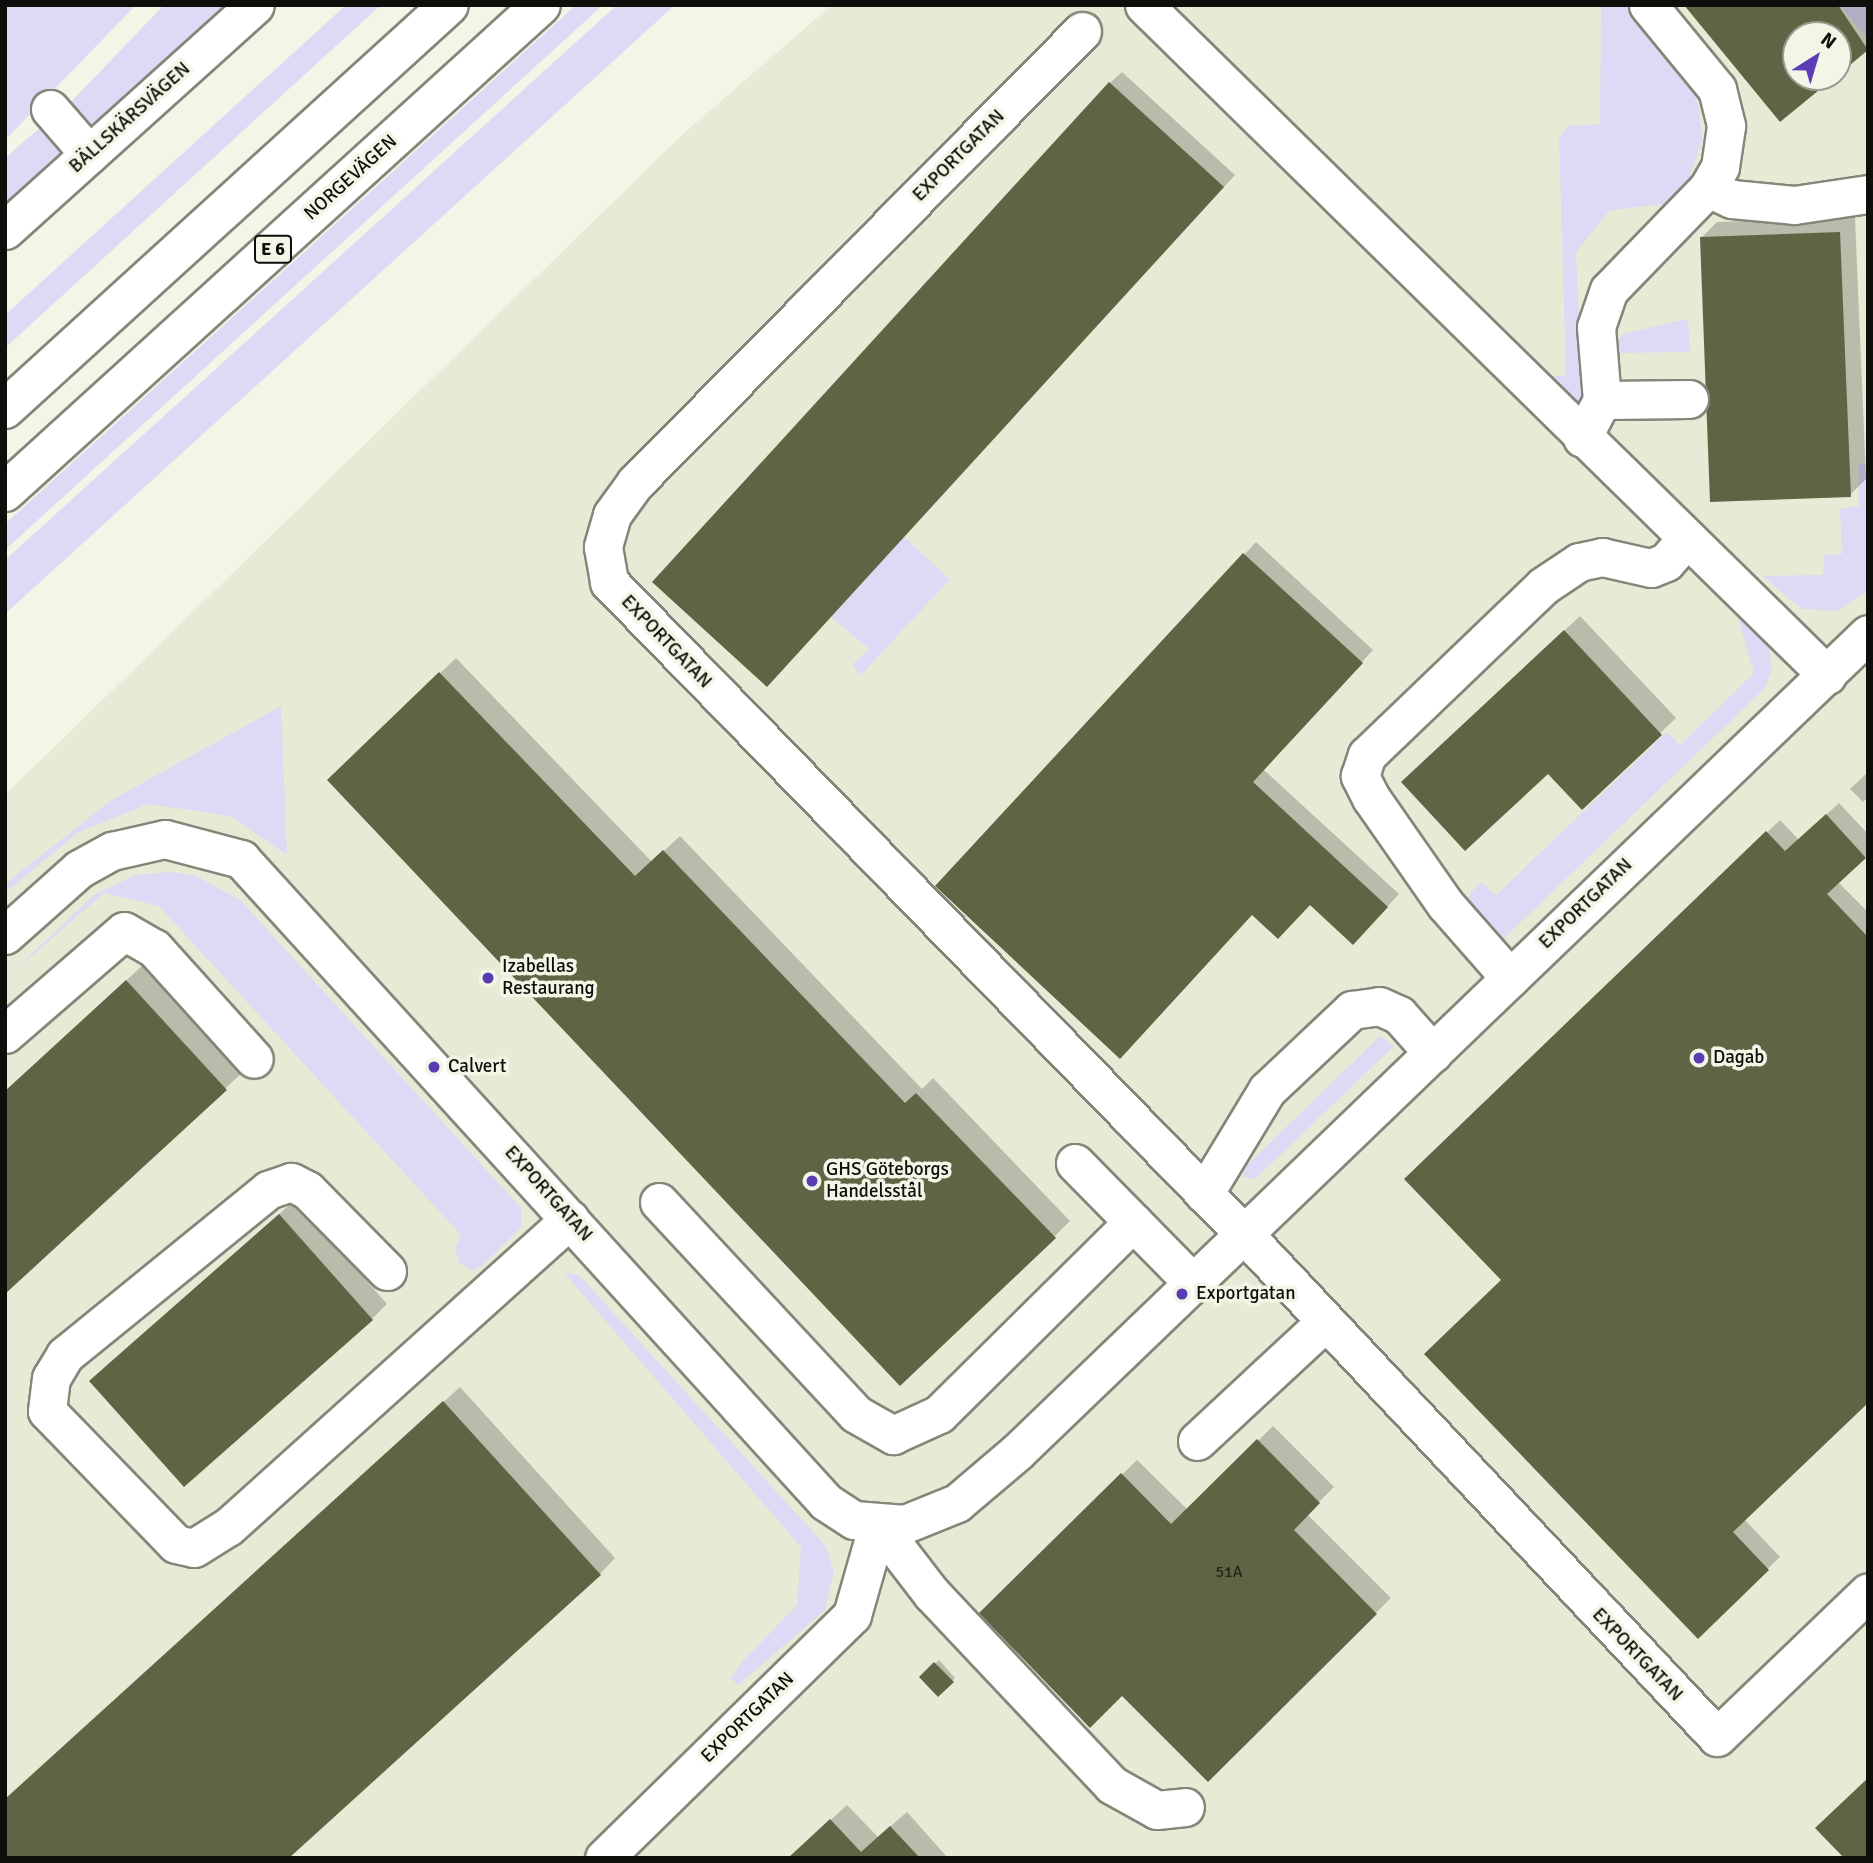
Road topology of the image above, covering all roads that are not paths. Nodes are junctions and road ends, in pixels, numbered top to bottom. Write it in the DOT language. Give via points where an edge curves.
graph roads {
  1 [pos="255,5"];
  2 [pos="449,5"];
  3 [pos="541,5"];
  4 [pos="1144,5"];
  5 [pos="1648,5"];
  6 [pos="1082,31"];
  7 [pos="50,109"];
  8 [pos="89,154"];
  9 [pos="1708,188"];
  10 [pos="1868,194"];
  11 [pos="5,230"];
  12 [pos="1689,399"];
  13 [pos="1602,400"];
  14 [pos="5,409"];
  15 [pos="1582,438"];
  16 [pos="5,492"];
  17 [pos="1686,538"];
  18 [pos="1868,634"];
  19 [pos="1827,675"];
  20 [pos="5,935"];
  21 [pos="1510,978"];
  22 [pos="5,1034"];
  23 [pos="1433,1053"];
  24 [pos="254,1059"];
  25 [pos="1075,1163"];
  26 [pos="1204,1194"];
  27 [pos="659,1202"];
  28 [pos="570,1219"];
  29 [pos="1133,1222"];
  30 [pos="1244,1234"];
  31 [pos="387,1270"];
  32 [pos="1193,1283"];
  33 [pos="1325,1322"];
  34 [pos="1197,1441"];
  35 [pos="878,1524"];
  36 [pos="1868,1592"];
  37 [pos="1185,1807"];
  38 [pos="604,1858"];
  1 -- 8 [label="street, BÄLLSKÄRSVÄGEN"];
  2 -- 14 [label="highway"];
  3 -- 16 [label="highway, NORGEVÄGEN / E 6"];
  4 -- 15 [label="street"];
  5 -- 9 [label="street" via="1717,89 1726,126 1720,167"];
  6 -- 26 [label="street, EXPORTGATAN" via="635,484 612,515 603,547 609,582 633,609"];
  7 -- 8 [label="street"];
  8 -- 11 [label="street, BÄLLSKÄRSVÄGEN"];
  9 -- 10 [label="street" via="1732,200 1794,205"];
  9 -- 13 [label="street" via="1609,290 1596,327"];
  12 -- 13 [label="street"];
  13 -- 15 [label="street"];
  15 -- 17 [label="street"];
  17 -- 19 [label="street"];
  17 -- 21 [label="street" via="1666,562 1651,568 1602,557 1579,562 1543,586 1367,755 1360,776 1371,798 1445,904"];
  18 -- 19 [label="street, EXPORTGATAN"];
  19 -- 21 [label="street, EXPORTGATAN"];
  20 -- 28 [label="street, EXPORTGATAN" via="79,869 111,851 165,839 241,859"];
  21 -- 23 [label="street, EXPORTGATAN"];
  22 -- 24 [label="street" via="124,931 153,948"];
  23 -- 26 [label="street" via="1399,1015 1379,1006 1352,1010 1267,1090"];
  23 -- 30 [label="street, EXPORTGATAN"];
  25 -- 29 [label="street"];
  26 -- 30 [label="street, EXPORTGATAN"];
  27 -- 29 [label="street" via="856,1414 893,1435 939,1414"];
  28 -- 31 [label="street" via="228,1527 194,1548 176,1544 47,1411 51,1378 65,1356 268,1190 291,1182 307,1190"];
  28 -- 35 [label="street, EXPORTGATAN" via="826,1502 854,1520"];
  29 -- 32 [label="street"];
  30 -- 32 [label="street, EXPORTGATAN"];
  30 -- 33 [label="street, EXPORTGATAN"];
  32 -- 35 [label="street, EXPORTGATAN" via="957,1503 905,1524"];
  33 -- 34 [label="street"];
  33 -- 36 [label="street, EXPORTGATAN" via="1717,1737"];
  35 -- 37 [label="street" via="932,1594 1112,1785 1157,1810"];
  35 -- 38 [label="street, EXPORTGATAN" via="852,1615"];
}
